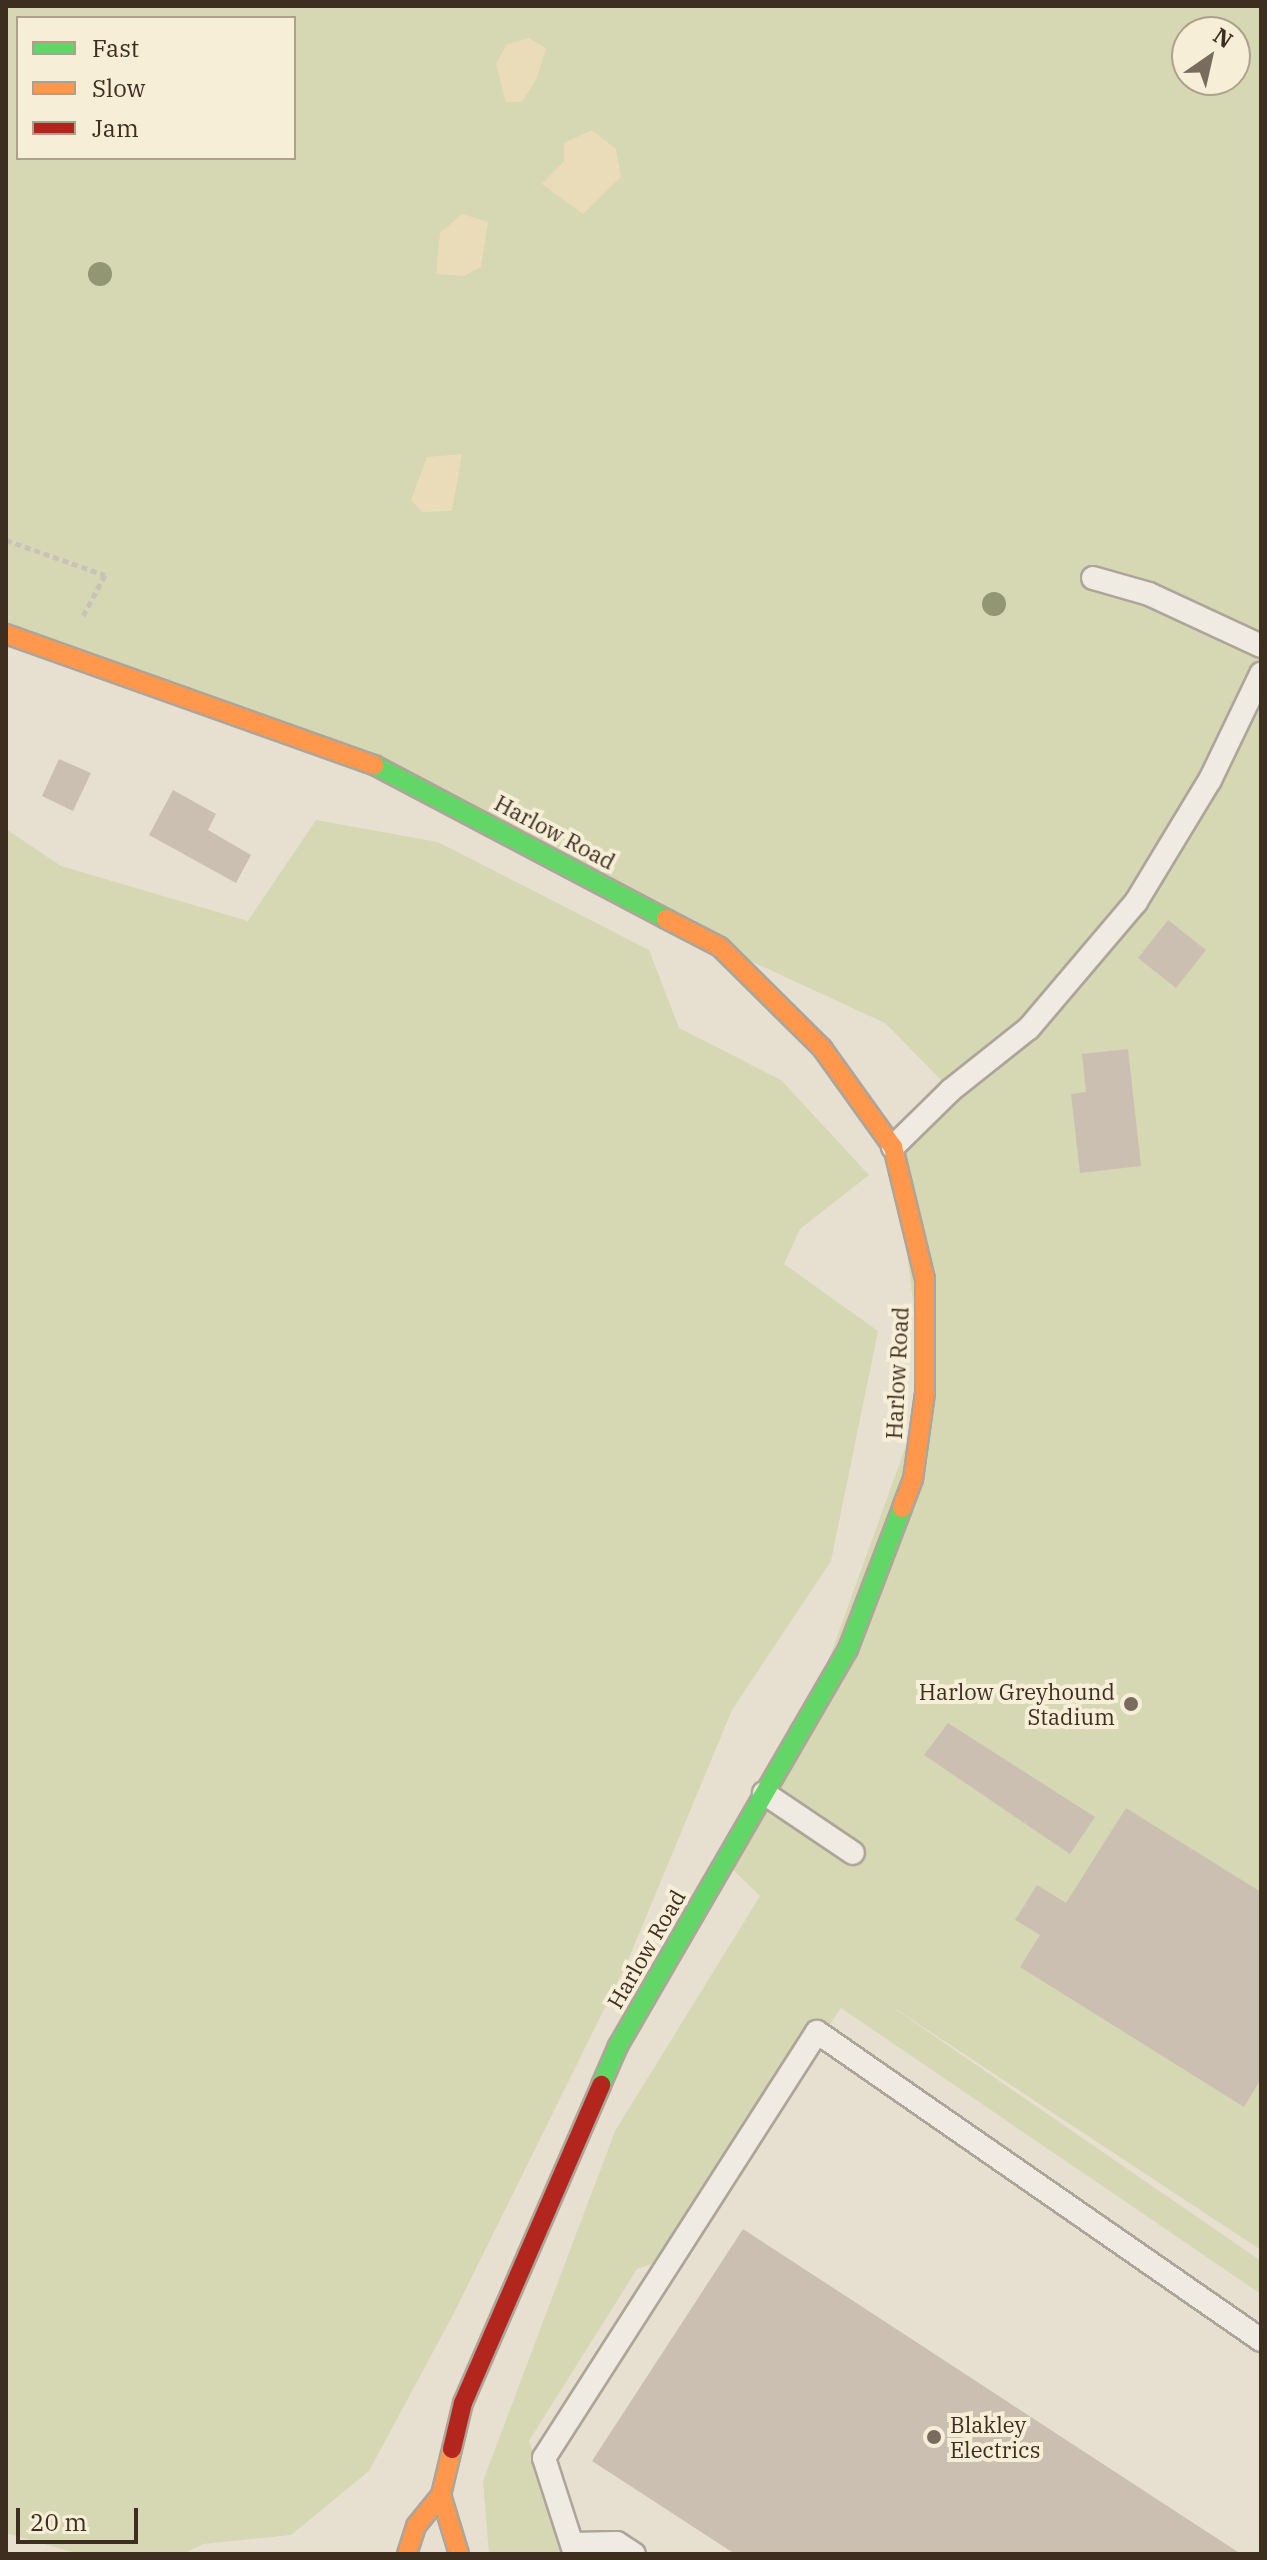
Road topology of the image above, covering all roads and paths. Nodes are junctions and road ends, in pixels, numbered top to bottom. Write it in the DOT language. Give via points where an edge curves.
graph roads {
  1 [pos="6,540"];
  2 [pos="1093,578"];
  3 [pos="6,634"];
  4 [pos="1261,646"];
  5 [pos="63,655"];
  6 [pos="1261,674"];
  7 [pos="893,1147"];
  8 [pos="764,1793"];
  9 [pos="853,1853"];
  10 [pos="1261,2340"];
  11 [pos="441,2495"];
  12 [pos="573,2549"];
  13 [pos="407,2554"];
  14 [pos="459,2554"];
  15 [pos="634,2554"];
  1 -- 5 [label="path" via="105,575"];
  2 -- 4 [label="lane" via="1149,594"];
  3 -- 5 [label="street, Harlow Road"];
  5 -- 7 [label="street, Harlow Road" via="379,767 720,947 822,1048"];
  6 -- 7 [label="lane" via="1210,780 1136,902 1029,1028 951,1090"];
  7 -- 8 [label="street, Harlow Road" via="925,1279 928,1325 913,1479 848,1649"];
  8 -- 9 [label="lane"];
  8 -- 11 [label="street, Harlow Road" via="618,2046 463,2403"];
  10 -- 12 [label="lane" via="817,2032 544,2458"];
  11 -- 13 [label="street, Harlow Road" via="416,2526"];
  11 -- 14 [label="street"];
  12 -- 15 [label="lane" via="617,2543"];
}
